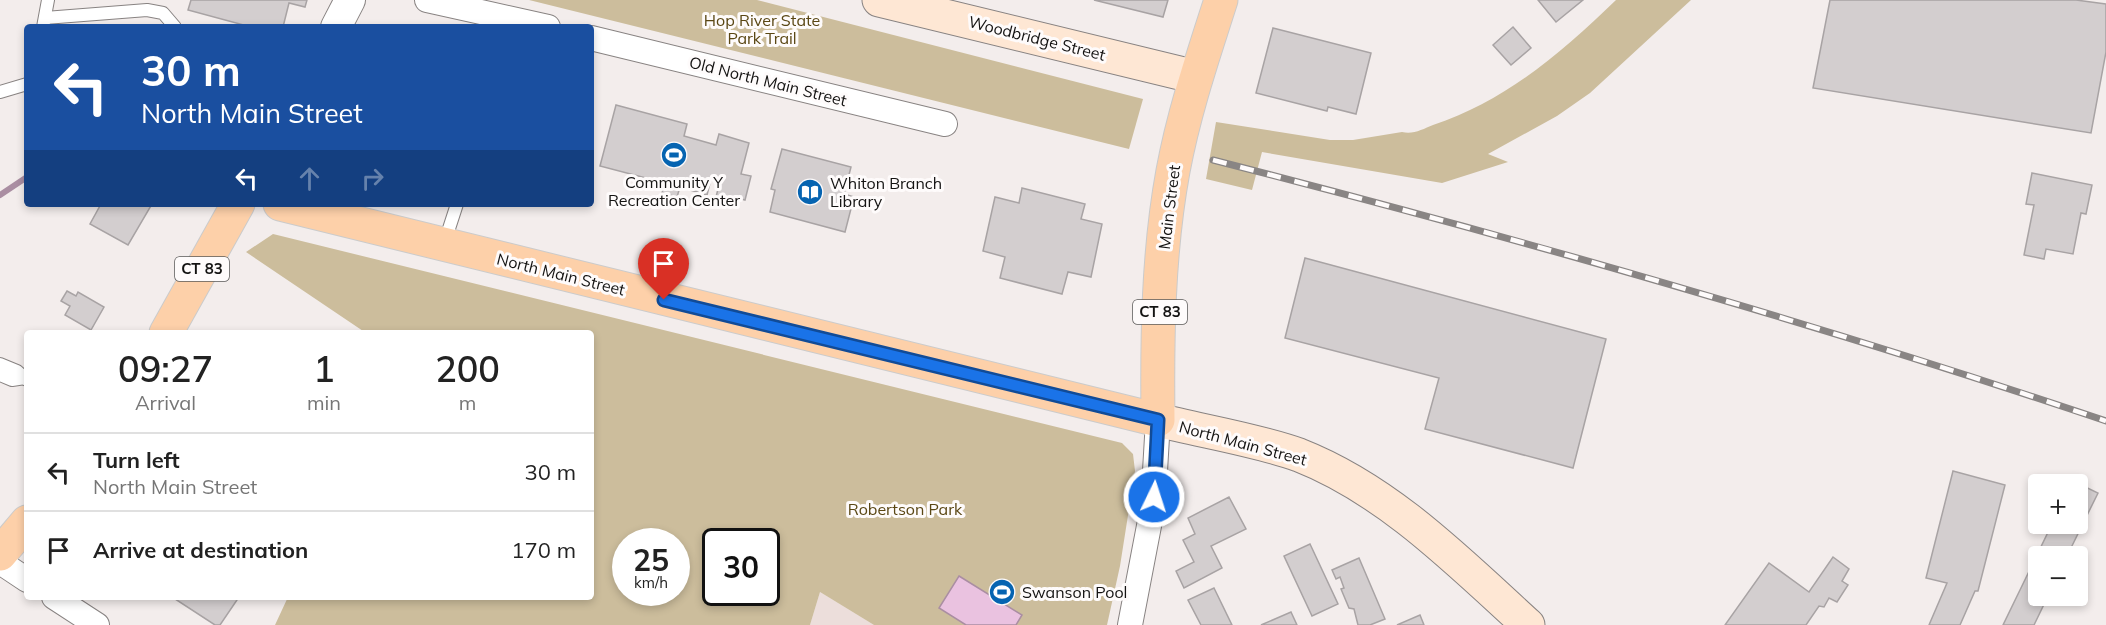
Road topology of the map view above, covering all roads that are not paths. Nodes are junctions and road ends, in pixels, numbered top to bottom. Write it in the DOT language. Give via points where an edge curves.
graph roads {
  1 [pos="48,0"];
  2 [pos="350,0"];
  3 [pos="427,0"];
  4 [pos="879,0"];
  5 [pos="1221,0"];
  6 [pos="498,21"];
  7 [pos="44,22"];
  8 [pos="172,24"];
  9 [pos="338,24"];
  10 [pos="523,24"];
  11 [pos="594,39"];
  12 [pos="1196,77"];
  13 [pos="24,85"];
  14 [pos="0,92"];
  15 [pos="945,124"];
  16 [pos="236,207"];
  17 [pos="292,207"];
  18 [pos="456,207"];
  19 [pos="444,245"];
  20 [pos="168,330"];
  21 [pos="0,364"];
  22 [pos="0,375"];
  23 [pos="24,377"];
  24 [pos="24,379"];
  25 [pos="1158,420"];
  26 [pos="24,526"];
  27 [pos="0,554"];
  28 [pos="0,562"];
  29 [pos="24,578"];
  30 [pos="59,600"];
  31 [pos="97,625"];
  32 [pos="1130,625"];
  33 [pos="1528,625"];
  1 -- 7 [label="lane"];
  2 -- 9 [label="street"];
  3 -- 6 [label="street"];
  4 -- 12 [label="main road, Woodbridge Street"];
  5 -- 12 [label="main road, Main Street / CT 83"];
  6 -- 10 [label="street"];
  7 -- 8 [label="lane" via="147,10 163,13"];
  11 -- 15 [label="street, Old North Main Street"];
  12 -- 25 [label="main road, Main Street / CT 83" via="1168,198"];
  13 -- 14 [label="lane"];
  16 -- 20 [label="main road, CT 83"];
  17 -- 19 [label="main road, North Main Street"];
  18 -- 19 [label="lane"];
  19 -- 25 [label="main road, North Main Street"];
  21 -- 23 [label="lane"];
  22 -- 24 [label="lane"];
  25 -- 32 [label="street" via="1153,505"];
  25 -- 33 [label="main road, North Main Street" via="1298,455 1365,487"];
  26 -- 27 [label="main road"];
  28 -- 29 [label="street"];
  30 -- 31 [label="street"];
}
